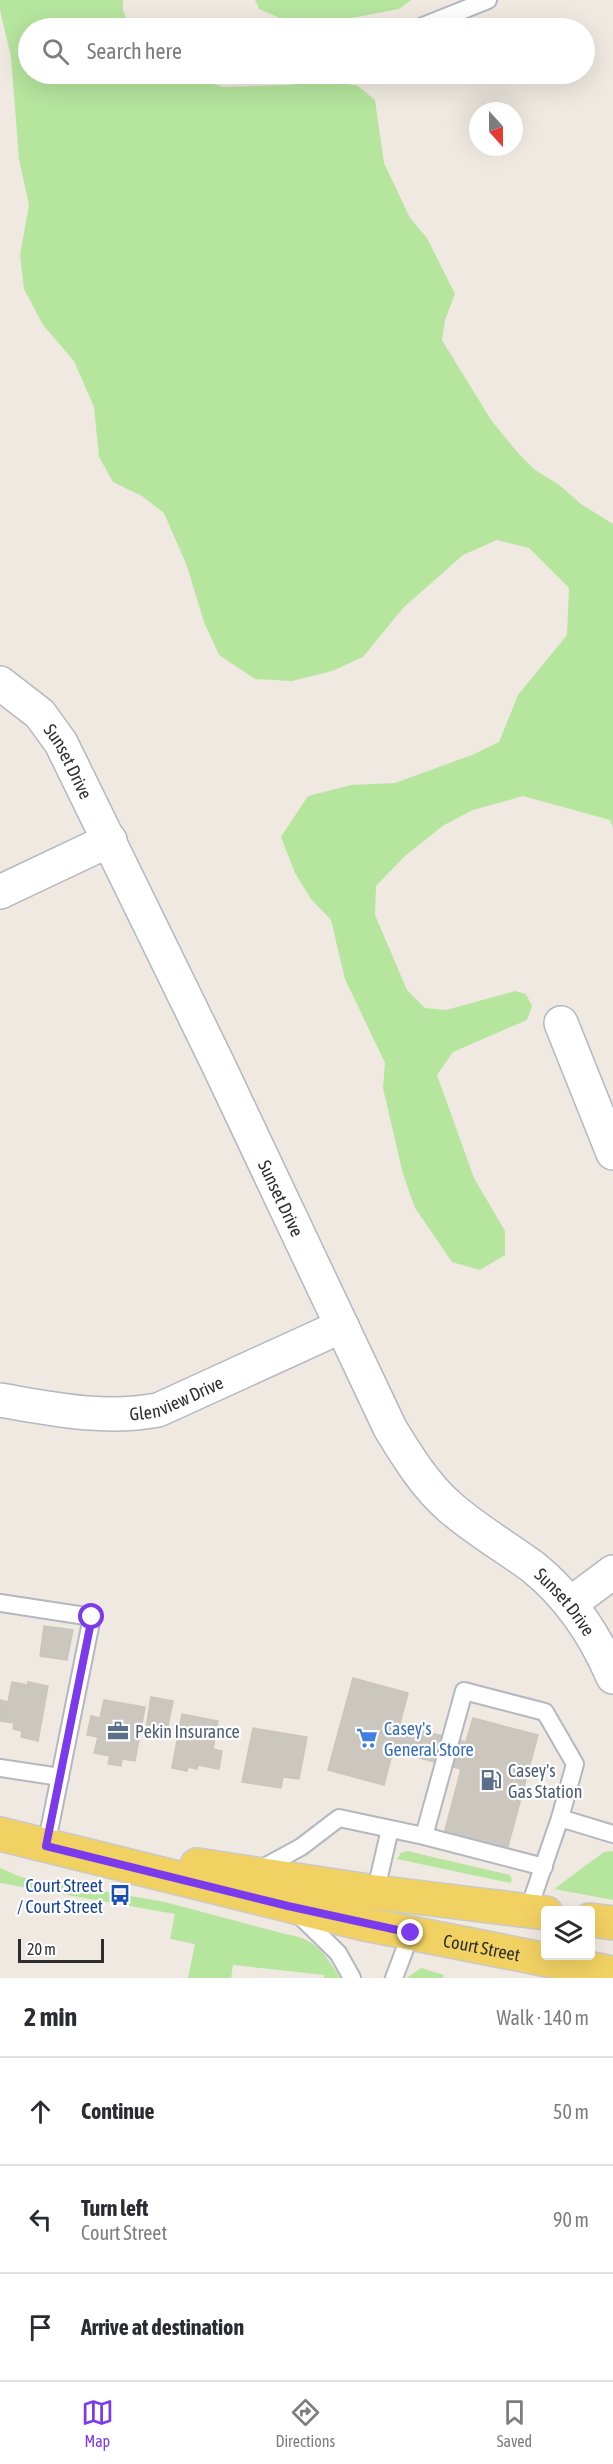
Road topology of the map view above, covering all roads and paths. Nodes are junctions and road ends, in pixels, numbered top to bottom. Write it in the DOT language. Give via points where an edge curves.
graph roads {
  1 [pos="488,0"];
  2 [pos="443,18"];
  3 [pos="0,683"];
  4 [pos="110,840"];
  5 [pos="0,892"];
  6 [pos="561,1023"];
  7 [pos="613,1153"];
  8 [pos="342,1326"];
  9 [pos="0,1400"];
  10 [pos="613,1572"];
  11 [pos="0,1603"];
  12 [pos="570,1605"];
  13 [pos="613,1677"];
  14 [pos="0,1768"];
  15 [pos="60,1777"];
  16 [pos="560,1818"];
  17 [pos="390,1829"];
  18 [pos="0,1832"];
  19 [pos="613,1834"];
  20 [pos="424,1836"];
  21 [pos="47,1842"];
  22 [pos="544,1867"];
  23 [pos="253,1873"];
  24 [pos="375,1892"];
  25 [pos="290,1893"];
  26 [pos="537,1912"];
  27 [pos="595,1921"];
  28 [pos="613,1923"];
  29 [pos="367,1924"];
  30 [pos="411,1933"];
  31 [pos="613,1973"];
  32 [pos="352,1978"];
  33 [pos="394,1978"];
  1 -- 2 [label="lane"];
  3 -- 4 [label="street, Sunset Drive" via="48,723 62,743"];
  4 -- 5 [label="street"];
  4 -- 8 [label="street, Sunset Drive"];
  6 -- 7 [label="street"];
  8 -- 9 [label="street, Glenview Drive" via="158,1410 97,1415"];
  8 -- 12 [label="street, Sunset Drive" via="390,1428 439,1497 532,1566"];
  10 -- 12 [label="street"];
  11 -- 15 [label="lane" via="92,1617"];
  12 -- 13 [label="street, Sunset Drive" via="598,1645"];
  14 -- 15 [label="lane"];
  15 -- 21 [label="lane"];
  16 -- 19 [label="lane"];
  16 -- 20 [label="lane" via="575,1764 545,1712 464,1691"];
  16 -- 22 [label="lane"];
  17 -- 20 [label="lane"];
  17 -- 23 [label="lane" via="339,1818 301,1847"];
  17 -- 24 [label="lane"];
  18 -- 21 [label="main road, Court Street"];
  20 -- 22 [label="lane"];
  21 -- 23 [label="main road, Court Street"];
  21 -- 25 [label="main road, Court Street"];
  22 -- 26 [label="lane"];
  23 -- 25 [label="main road, Court Street"];
  24 -- 25 [label="main road, Court Street"];
  24 -- 26 [label="main road, Court Street"];
  24 -- 29 [label="lane"];
  25 -- 29 [label="main road, Court Street"];
  25 -- 32 [label="lane" via="338,1953"];
  27 -- 28 [label="main road"];
  29 -- 30 [label="main road, Court Street"];
  30 -- 31 [label="main road, Court Street"];
  30 -- 33 [label="lane"];
}
